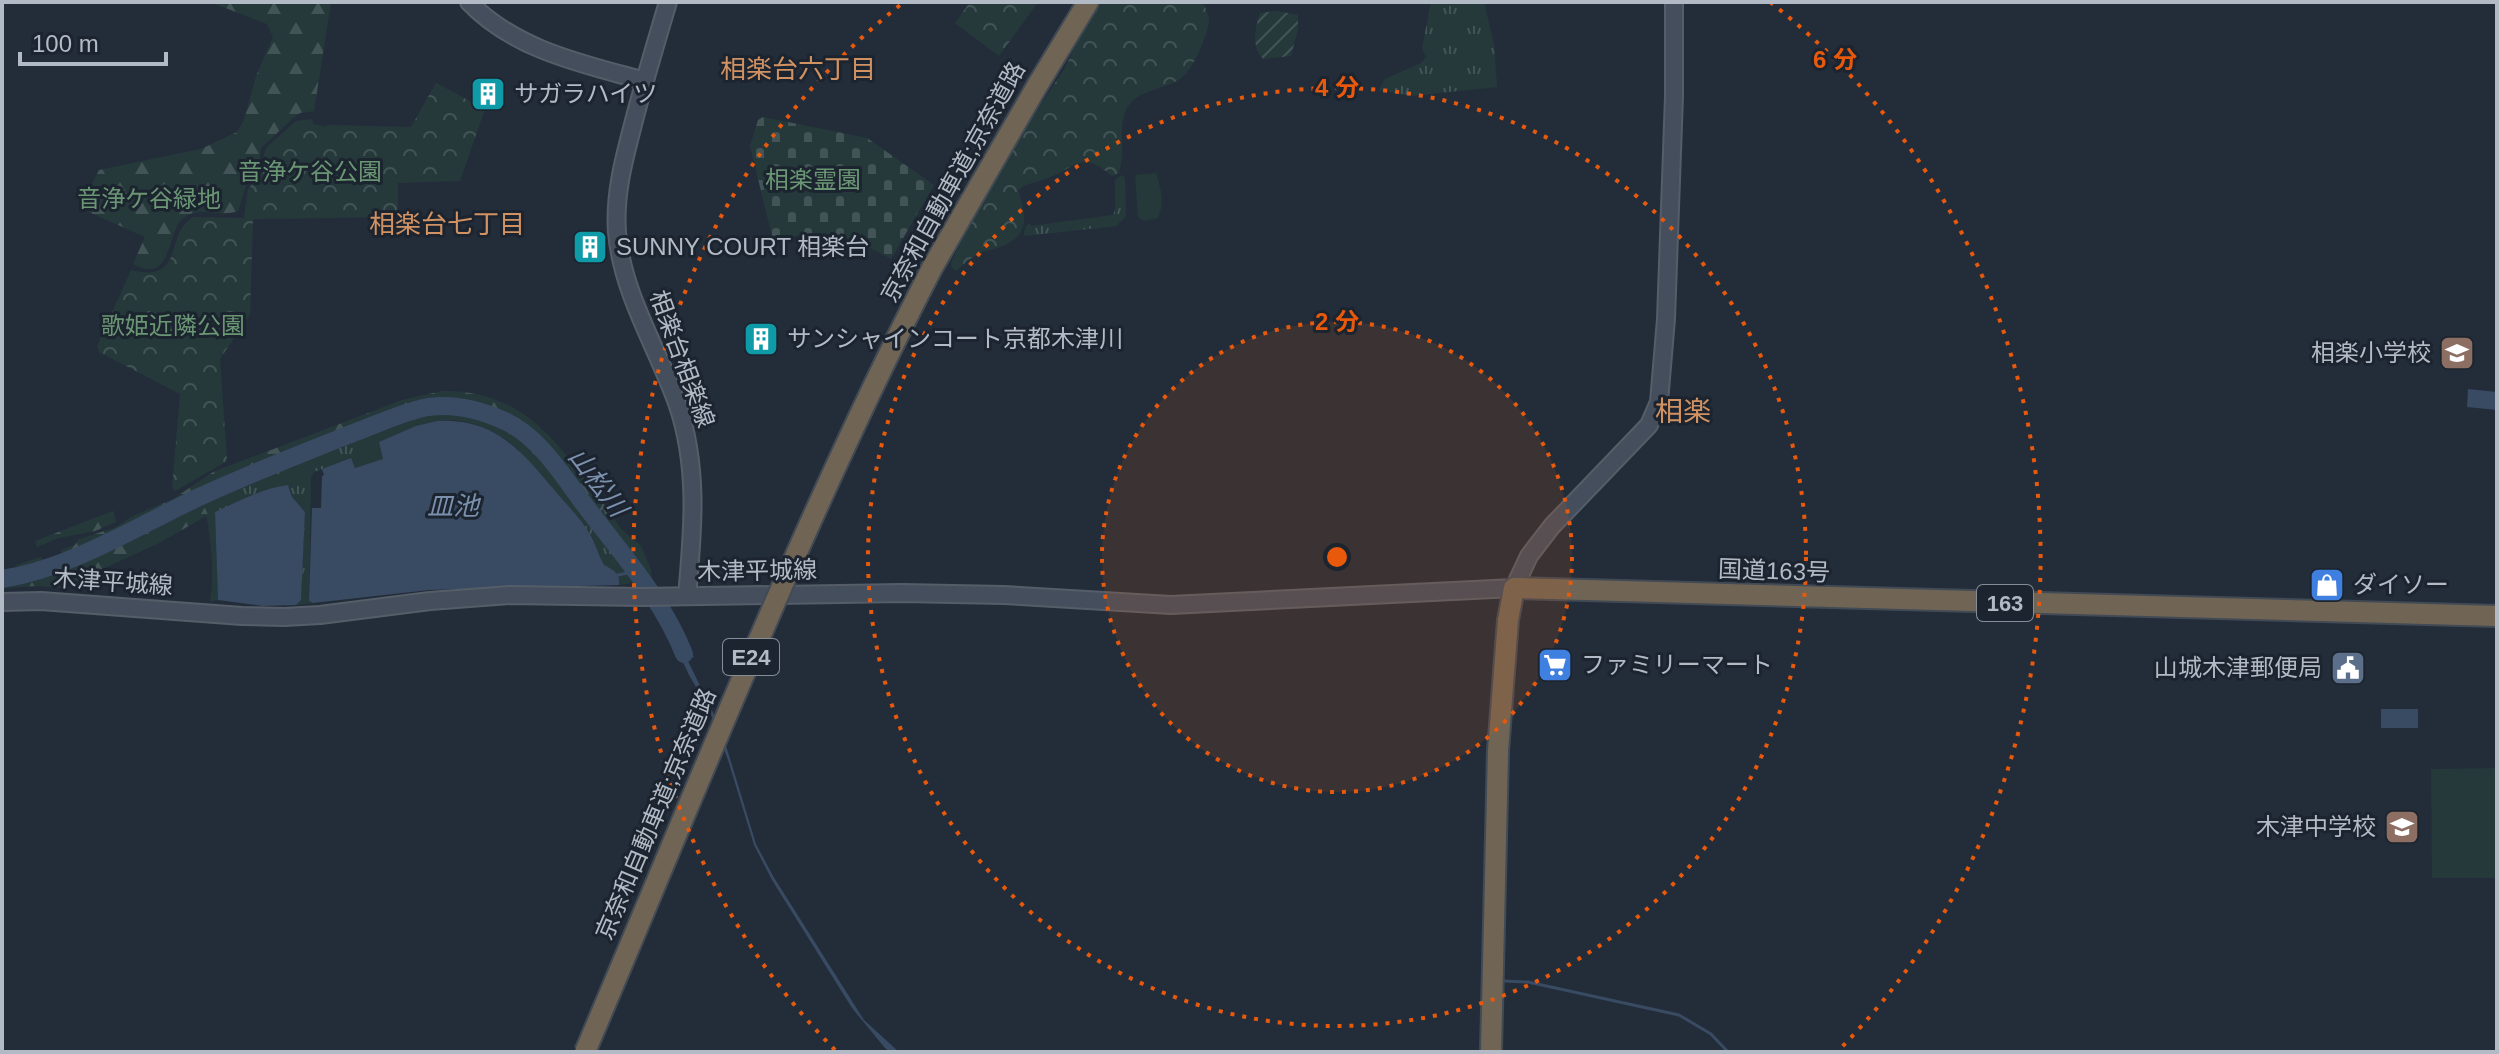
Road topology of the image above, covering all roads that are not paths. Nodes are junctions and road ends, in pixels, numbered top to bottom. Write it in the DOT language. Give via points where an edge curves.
graph roads {
  1 [pos="469,2"];
  2 [pos="668,2"];
  3 [pos="1088,2"];
  4 [pos="1674,2"];
  5 [pos="645,81"];
  6 [pos="1514,588"];
  7 [pos="687,596"];
  8 [pos="2,602"];
  9 [pos="2497,616"];
  10 [pos="585,1052"];
  11 [pos="1491,1052"];
  1 -- 5 [label="main road" via="520,40"];
  2 -- 5 [label="main road, 相楽台相楽線"];
  3 -- 10 [label="highway, 京奈和自動車道;京奈道路 / E24, bridge" via="932,268 887,357 760,633"];
  4 -- 6 [label="main road" via="1659,402 1649,425 1552,526"];
  5 -- 7 [label="main road, 相楽台相楽線" via="622,170 617,232 628,284 687,435 693,494"];
  6 -- 7 [label="main road, 木津平城線" via="1171,605 902,593"];
  6 -- 9 [label="highway, 国道163号 / 163"];
  6 -- 11 [label="highway" via="1498,751"];
  7 -- 8 [label="main road, 木津平城線" via="487,596 284,617"];
}
